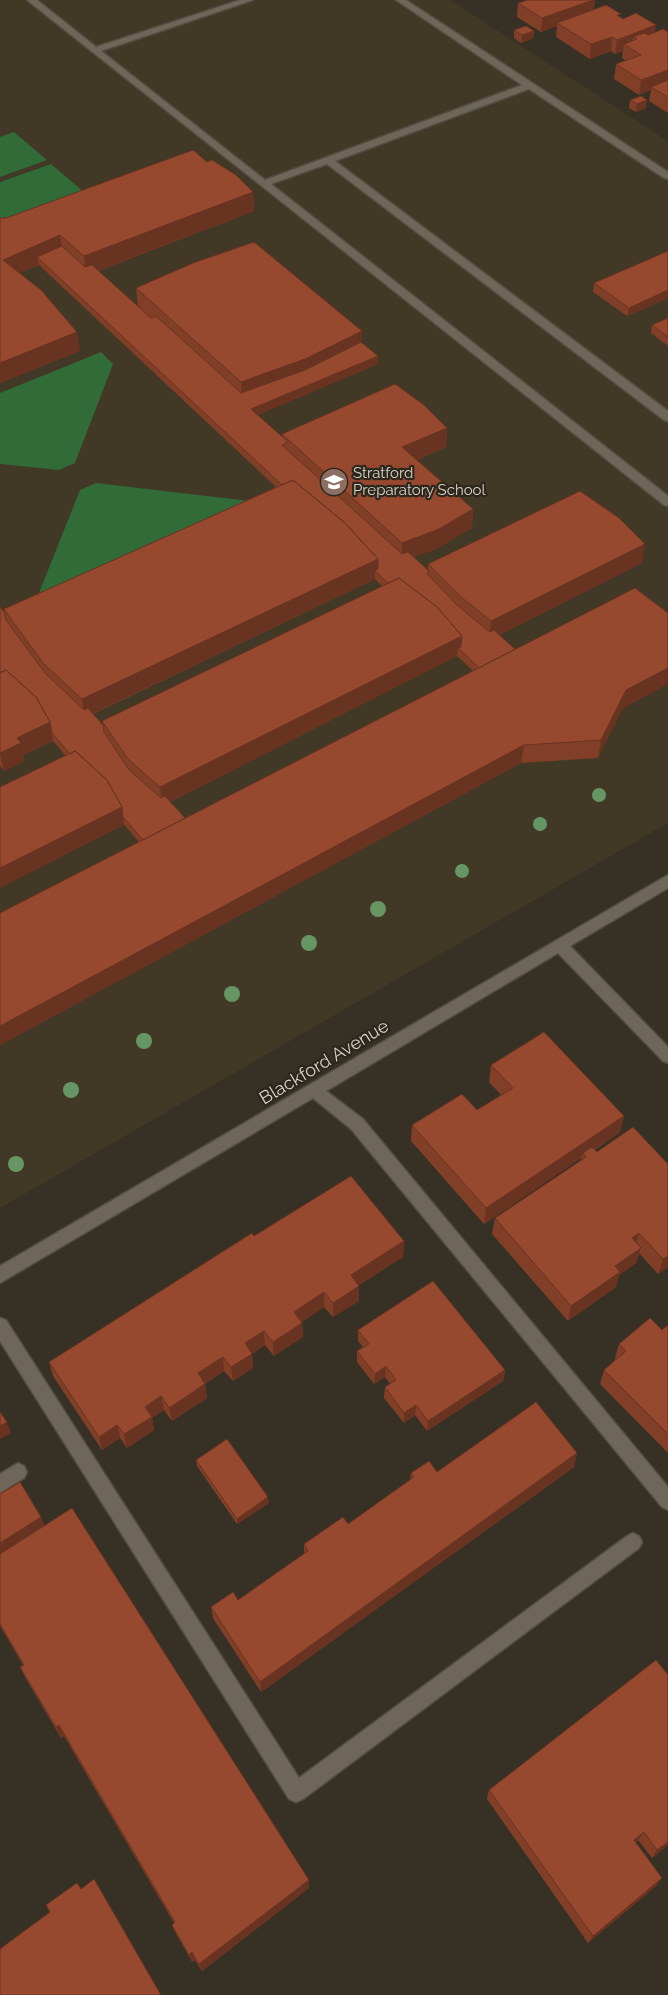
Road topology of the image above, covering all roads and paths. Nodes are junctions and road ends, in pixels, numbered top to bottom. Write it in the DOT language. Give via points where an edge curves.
graph roads {
  1 [pos="31,0"];
  2 [pos="249,0"];
  3 [pos="400,0"];
  4 [pos="95,50"];
  5 [pos="530,85"];
  6 [pos="328,160"];
  7 [pos="668,176"];
  8 [pos="265,183"];
  9 [pos="668,417"];
  10 [pos="668,502"];
  11 [pos="668,881"];
  12 [pos="560,945"];
  13 [pos="668,1057"];
  14 [pos="315,1091"];
  15 [pos="0,1275"];
  16 [pos="0,1326"];
  17 [pos="18,1472"];
  18 [pos="0,1484"];
  19 [pos="668,1501"];
  20 [pos="633,1542"];
  1 -- 4 [label="street"];
  2 -- 4 [label="street"];
  3 -- 5 [label="street"];
  4 -- 8 [label="street"];
  5 -- 6 [label="street"];
  5 -- 7 [label="street"];
  6 -- 8 [label="street"];
  6 -- 9 [label="street"];
  8 -- 10 [label="street"];
  11 -- 12 [label="street, Blackford Avenue"];
  12 -- 13 [label="street"];
  12 -- 14 [label="street, Blackford Avenue"];
  14 -- 15 [label="street, Blackford Avenue"];
  14 -- 19 [label="street" via="357,1124"];
  16 -- 20 [label="street" via="296,1792"];
  17 -- 18 [label="street"];
}
